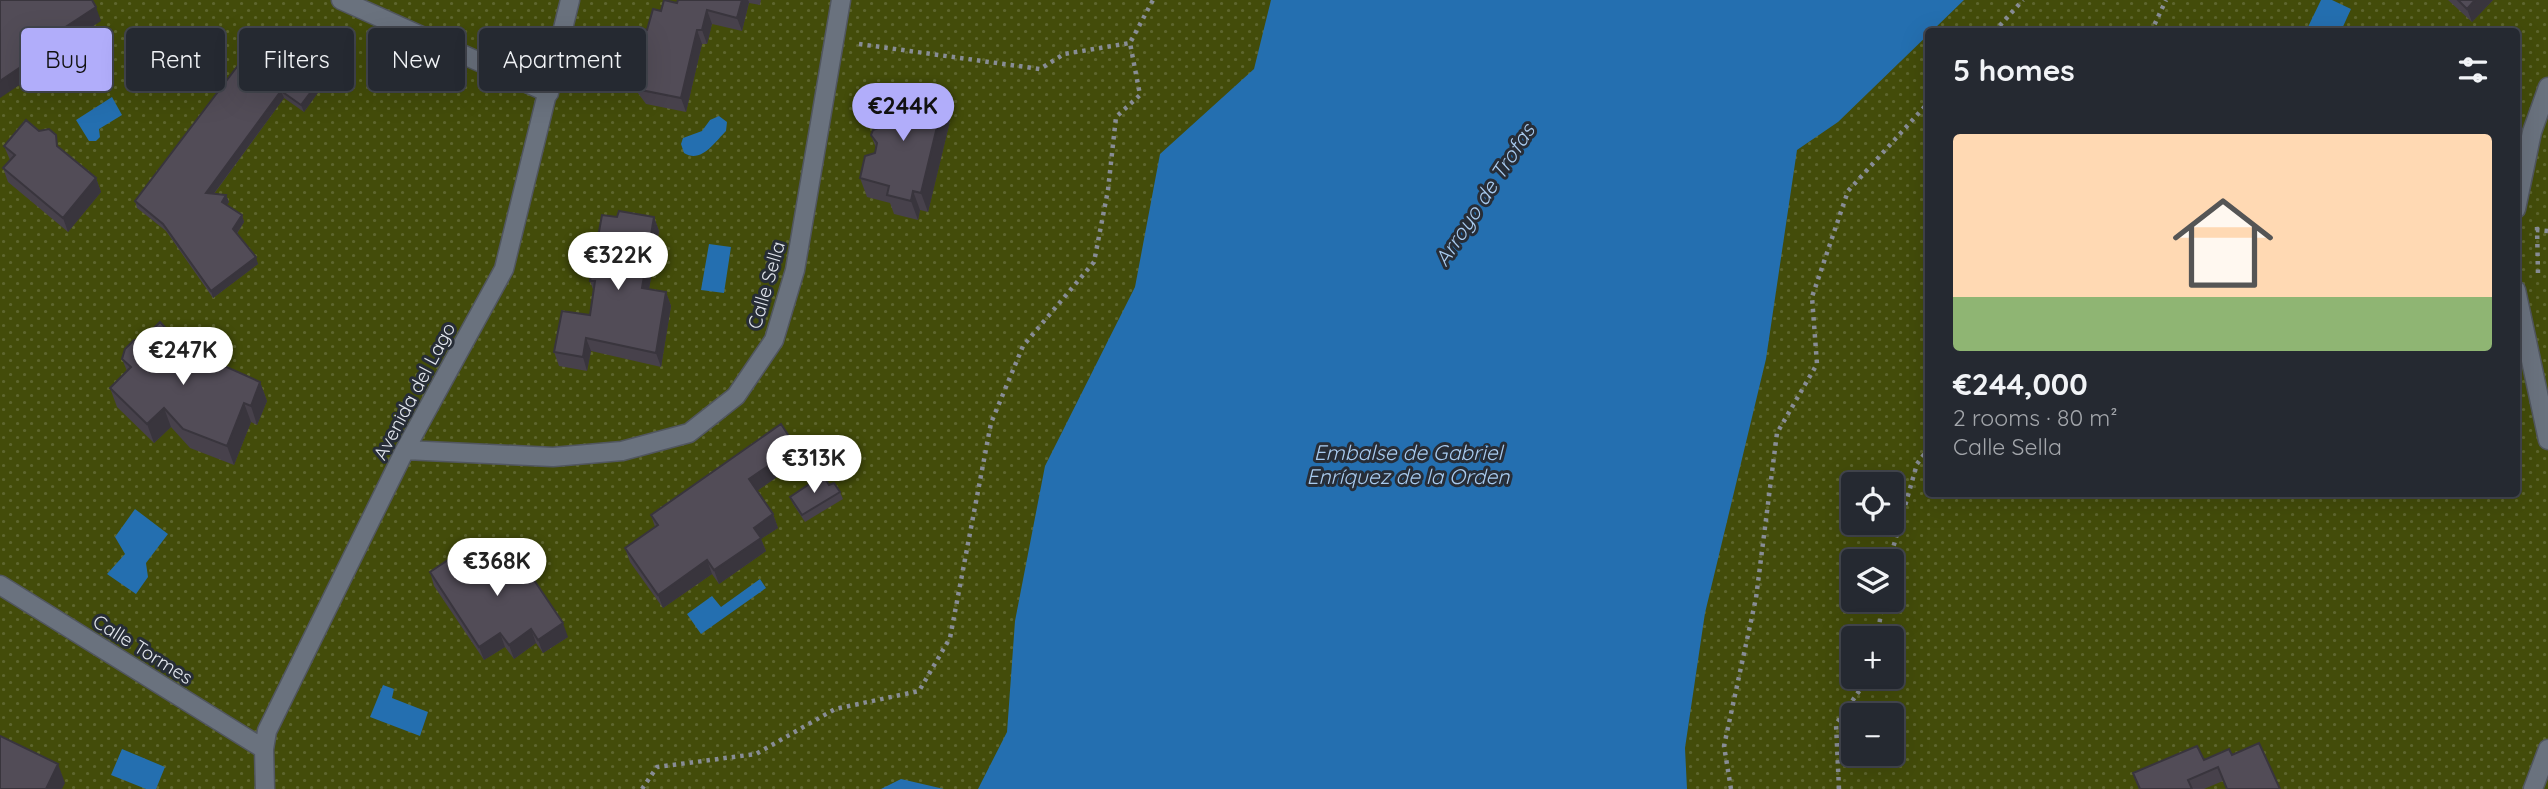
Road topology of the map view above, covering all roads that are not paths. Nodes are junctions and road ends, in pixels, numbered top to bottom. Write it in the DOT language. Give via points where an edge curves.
graph roads {
  1 [pos="341,0"];
  2 [pos="570,0"];
  3 [pos="841,0"];
  4 [pos="2548,87"];
  5 [pos="548,93"];
  6 [pos="2520,190"];
  7 [pos="2520,325"];
  8 [pos="2548,440"];
  9 [pos="405,450"];
  10 [pos="0,585"];
  11 [pos="2548,749"];
  12 [pos="264,750"];
  13 [pos="265,789"];
  14 [pos="2533,789"];
  1 -- 5 [label="street"];
  2 -- 5 [label="street, Avenida del Lago"];
  3 -- 9 [label="street, Calle Sella" via="796,270 774,340 736,396 689,433 622,451 553,457"];
  4 -- 6 [label="street" via="2532,132"];
  5 -- 9 [label="street, Avenida del Lago" via="504,269"];
  7 -- 8 [label="street"];
  9 -- 12 [label="street, Avenida del Lago" via="267,731"];
  10 -- 12 [label="street, Calle Tormes"];
  11 -- 14 [label="street"];
  12 -- 13 [label="street, Avenida del Lago"];
}
